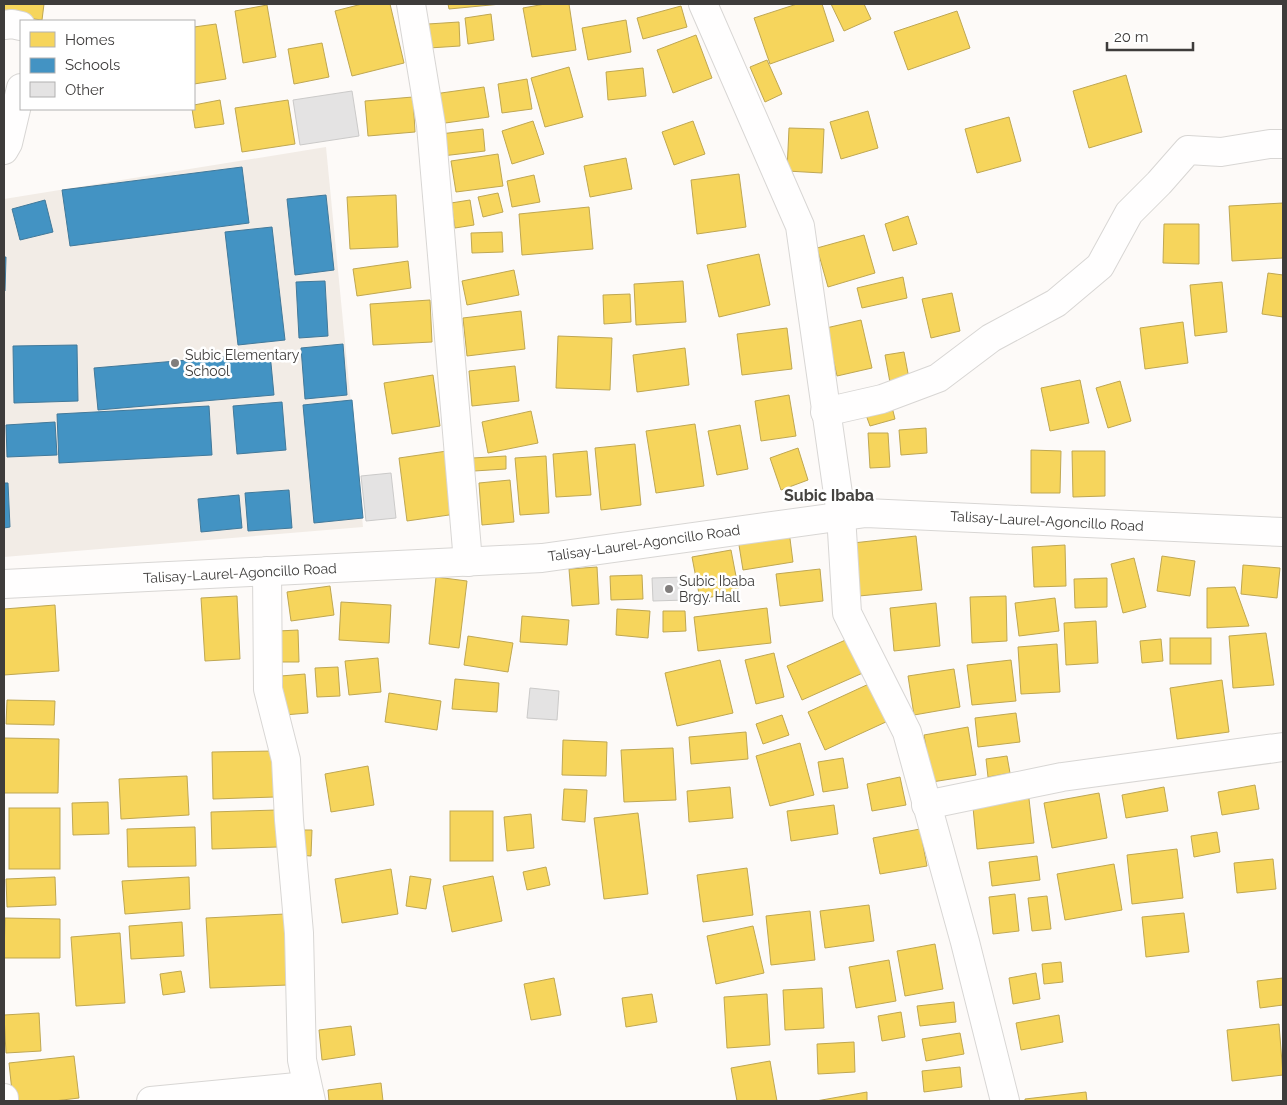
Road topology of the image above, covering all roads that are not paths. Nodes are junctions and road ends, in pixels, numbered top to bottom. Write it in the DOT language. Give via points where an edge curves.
graph roads {
  1 [pos="411,4"];
  2 [pos="703,4"];
  3 [pos="4,25"];
  4 [pos="20,26"];
  5 [pos="20,92"];
  6 [pos="1283,144"];
  7 [pos="4,150"];
  8 [pos="825,412"];
  9 [pos="841,515"];
  10 [pos="1283,532"];
  11 [pos="468,562"];
  12 [pos="267,571"];
  13 [pos="4,584"];
  14 [pos="1283,747"];
  15 [pos="926,806"];
  16 [pos="309,1094"];
  17 [pos="151,1101"];
  18 [pos="1005,1101"];
  1 -- 11 [label="street" via="431,125"];
  2 -- 8 [label="street" via="800,226"];
  3 -- 4 [label="street"];
  5 -- 7 [label="street"];
  6 -- 8 [label="street" via="1221,152 1188,150 1129,213 1100,266 1056,304 991,338 938,378 882,398"];
  8 -- 9 [label="street"];
  9 -- 10 [label="street, Talisay-Laurel-Agoncillo Road" via="866,512"];
  9 -- 11 [label="street, Talisay-Laurel-Agoncillo Road" via="542,558"];
  9 -- 15 [label="street" via="847,612 907,732"];
  11 -- 12 [label="street, Talisay-Laurel-Agoncillo Road"];
  12 -- 13 [label="street, Talisay-Laurel-Agoncillo Road"];
  12 -- 16 [label="street" via="268,689 286,760 299,933 302,1060"];
  14 -- 15 [label="street" via="1062,777"];
  15 -- 18 [label="street"];
  16 -- 17 [label="street"];
}
